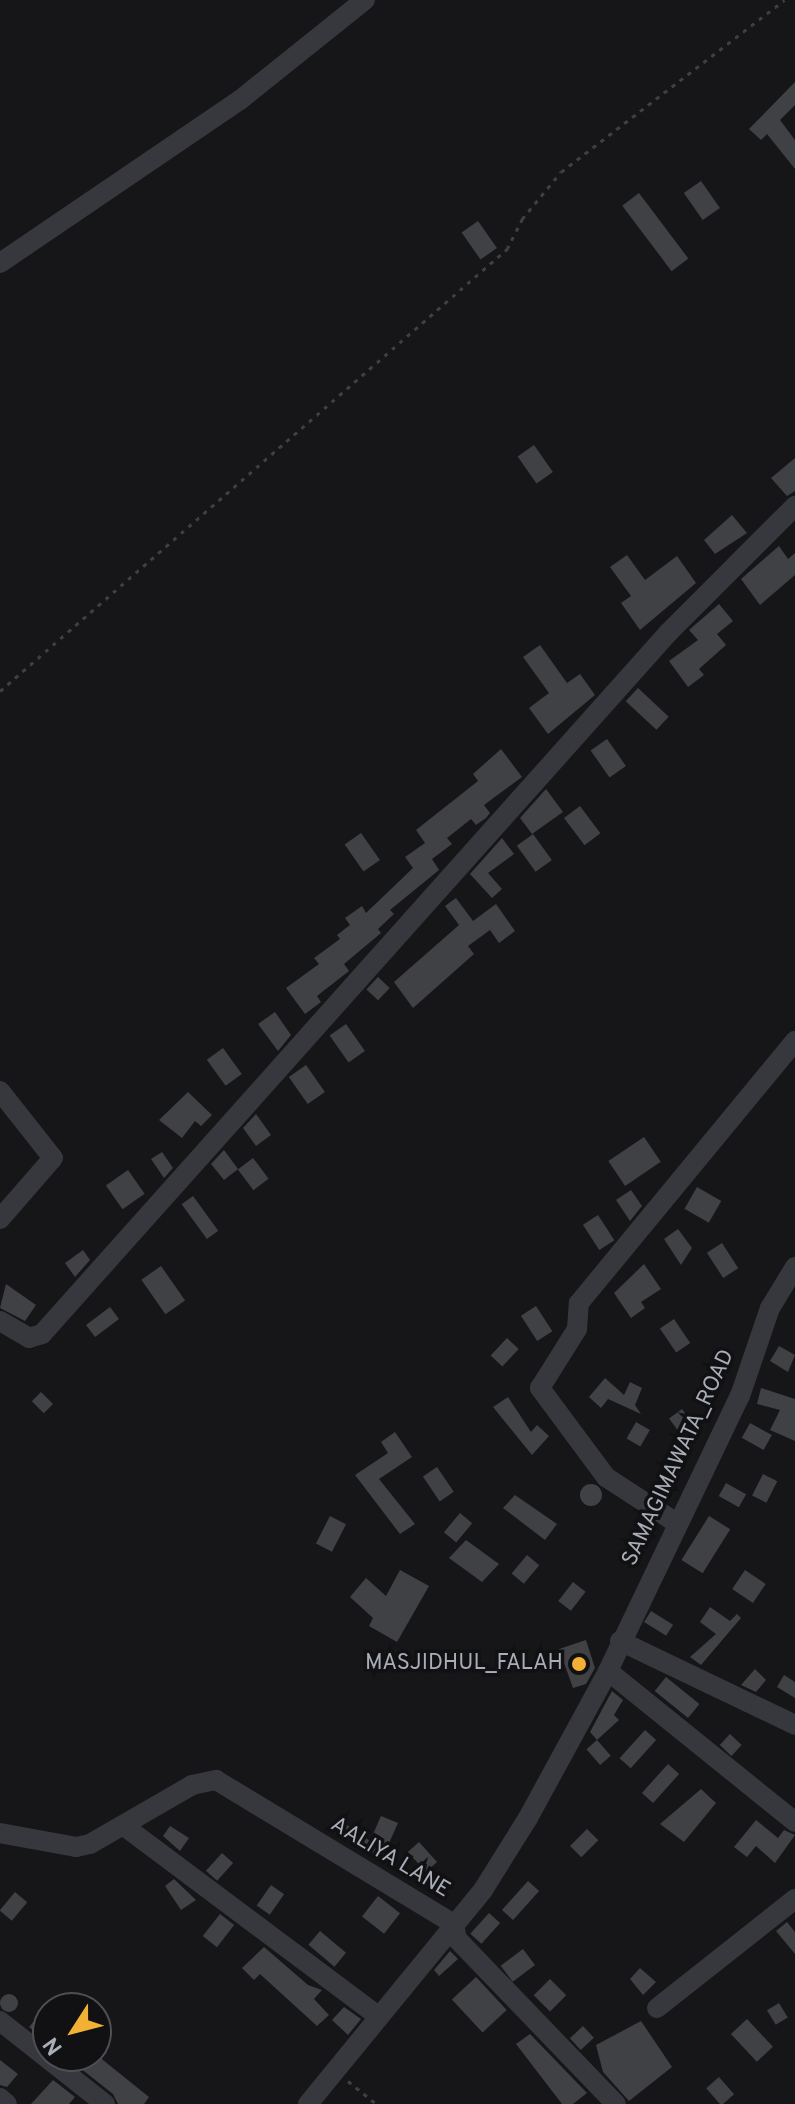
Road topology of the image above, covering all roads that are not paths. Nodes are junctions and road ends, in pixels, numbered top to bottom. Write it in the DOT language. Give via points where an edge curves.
graph roads {
  1 [pos="365,0"];
  2 [pos="0,263"];
  3 [pos="795,506"];
  4 [pos="795,1041"];
  5 [pos="0,1091"];
  6 [pos="0,1219"];
  7 [pos="795,1267"];
  8 [pos="0,1321"];
  9 [pos="678,1524"];
  10 [pos="620,1641"];
  11 [pos="608,1671"];
  12 [pos="795,1725"];
  13 [pos="795,1822"];
  14 [pos="124,1826"];
  15 [pos="0,1833"];
  16 [pos="795,1899"];
  17 [pos="454,1924"];
  18 [pos="657,2008"];
  19 [pos="377,2015"];
  20 [pos="0,2021"];
  21 [pos="0,2098"];
  22 [pos="7,2104"];
  23 [pos="105,2104"];
  24 [pos="308,2104"];
  25 [pos="616,2104"];
  1 -- 2 [label="street" via="240,100"];
  3 -- 8 [label="street" via="668,633 42,1334 29,1338"];
  4 -- 9 [label="street" via="579,1303 577,1329 540,1388 606,1477"];
  5 -- 6 [label="street" via="53,1158"];
  7 -- 9 [label="street, SAMAGIMAWATA_ROAD" via="770,1308 740,1396"];
  9 -- 10 [label="street, SAMAGIMAWATA_ROAD"];
  10 -- 11 [label="street, SAMAGIMAWATA_ROAD"];
  10 -- 12 [label="street"];
  11 -- 13 [label="street"];
  11 -- 17 [label="street, SAMAGIMAWATA_ROAD" via="528,1818"];
  14 -- 15 [label="street" via="76,1847"];
  14 -- 17 [label="street, AALIYA LANE" via="192,1785 216,1780"];
  14 -- 19 [label="street"];
  16 -- 18 [label="street"];
  17 -- 19 [label="street, SAMAGIMAWATA_ROAD"];
  17 -- 25 [label="street, AALIYA LANE" via="457,1939"];
  19 -- 24 [label="street, SAMAGIMAWATA_ROAD"];
  20 -- 23 [label="street"];
  21 -- 22 [label="street"];
}
